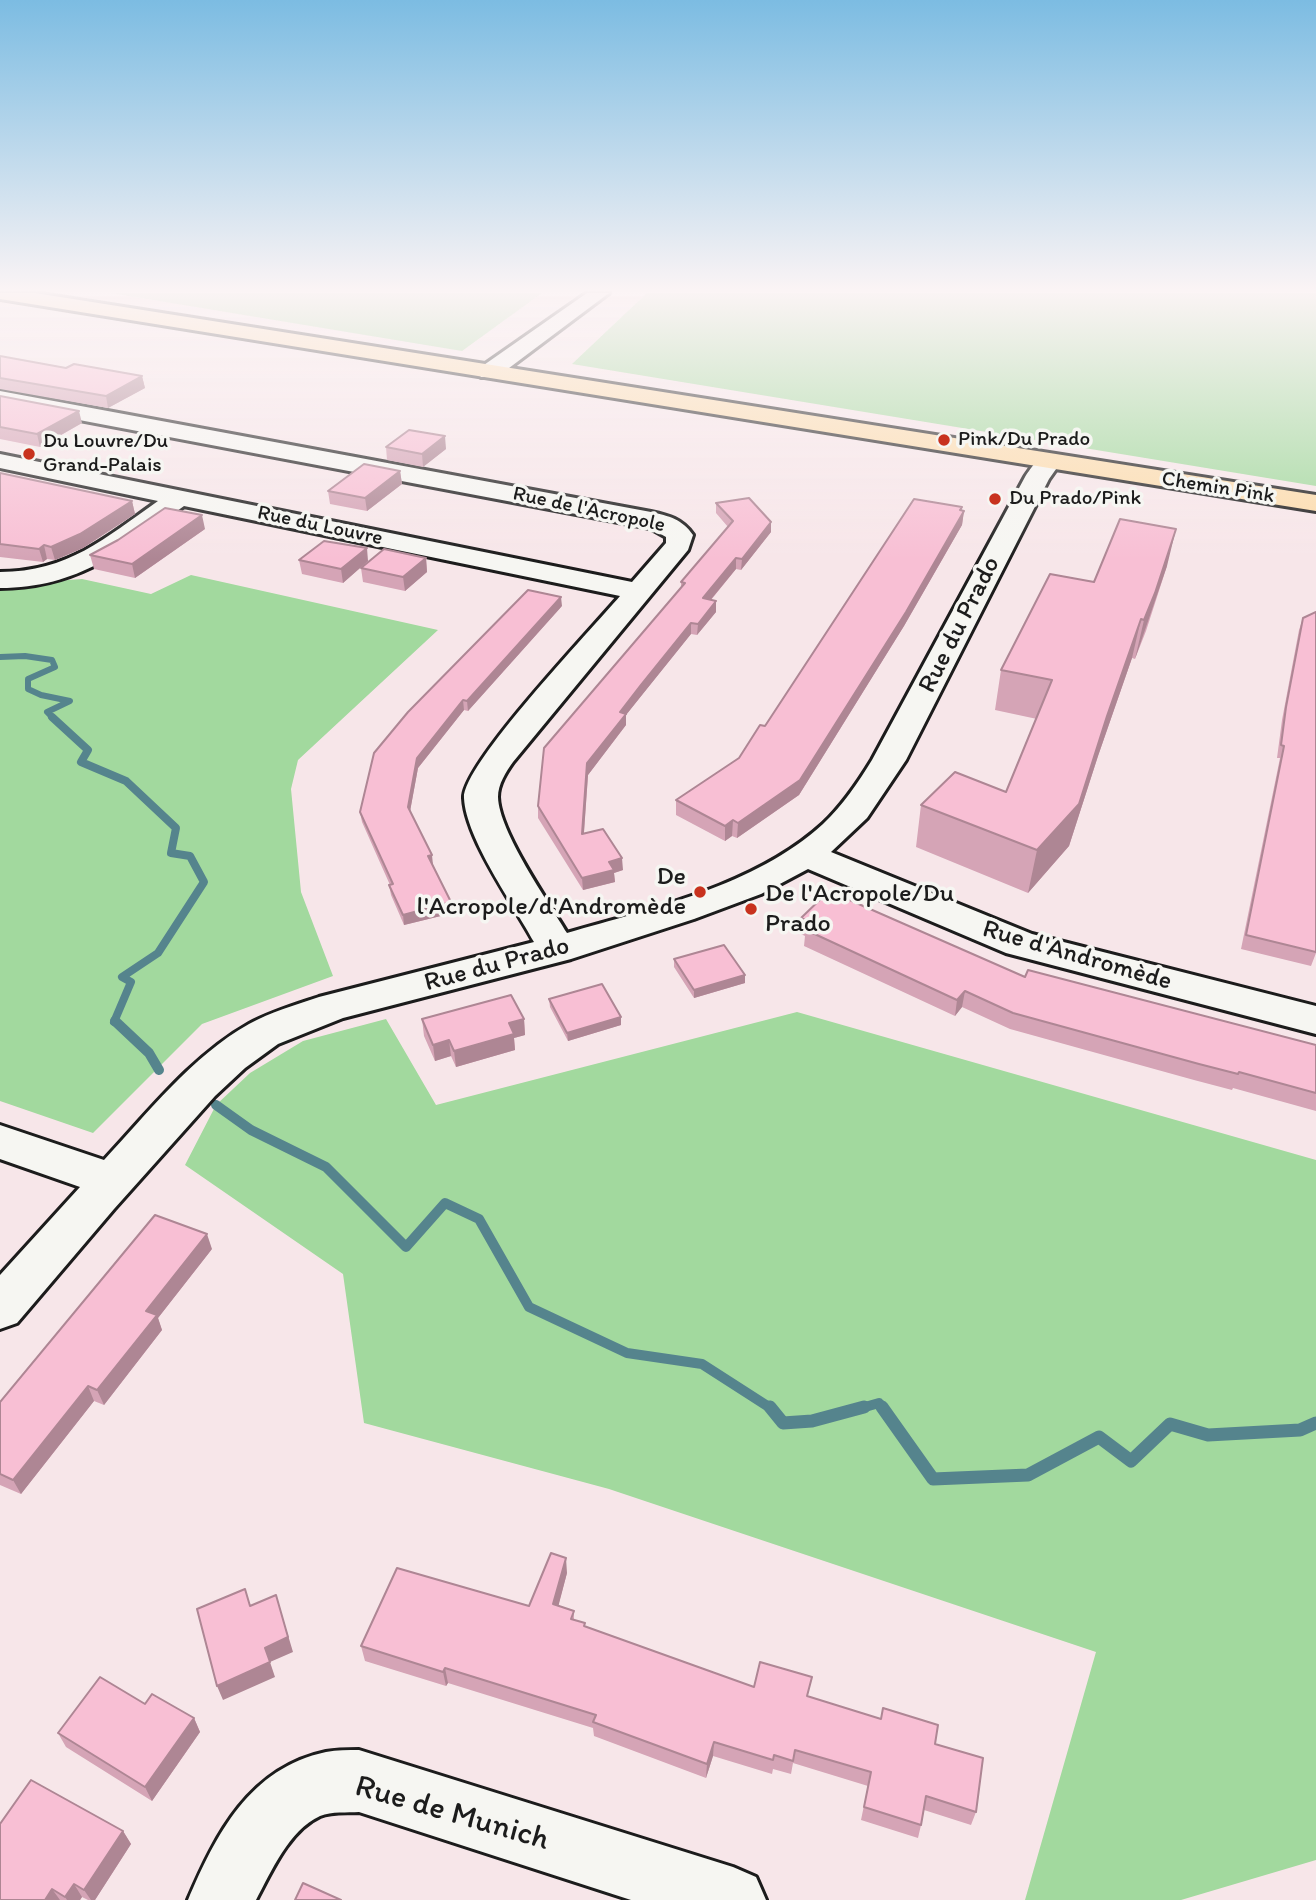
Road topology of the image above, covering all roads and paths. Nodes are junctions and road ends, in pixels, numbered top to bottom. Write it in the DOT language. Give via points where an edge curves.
graph roads {
  1 [pos="549,382"];
  2 [pos="0,398"];
  3 [pos="0,461"];
  4 [pos="1049,462"];
  5 [pos="180,496"];
  6 [pos="1316,503"];
  7 [pos="0,580"];
  8 [pos="639,592"];
  9 [pos="806,855"];
  10 [pos="557,950"];
  11 [pos="1316,1020"];
  12 [pos="0,1142"];
  13 [pos="112,1180"];
  14 [pos="0,1309"];
  15 [pos="221,1900"];
  16 [pos="733,1900"];
  1 -- 4 [label="main road, Chemin Pink"];
  2 -- 8 [label="street, Rue de l'Acropole" via="667,524 680,536 679,544"];
  3 -- 5 [label="street, Rue du Louvre"];
  4 -- 6 [label="main road, Chemin Pink"];
  4 -- 9 [label="street, Rue du Prado" via="877,780 836,831"];
  5 -- 7 [label="street" via="69,571 34,581"];
  5 -- 8 [label="street, Rue du Louvre"];
  8 -- 10 [label="street, Rue de l'Acropole" via="501,755 481,796 488,823"];
  9 -- 10 [label="street, Rue du Prado" via="701,905"];
  9 -- 11 [label="street, Rue d'Andromède" via="1020,944"];
  10 -- 13 [label="street, Rue du Prado" via="281,1025 246,1045 207,1078"];
  12 -- 13 [label="street"];
  13 -- 14 [label="street, Rue du Prado"];
  15 -- 16 [label="street, Rue de Munich" via="268,1819 292,1796 324,1783 359,1781"];
}
